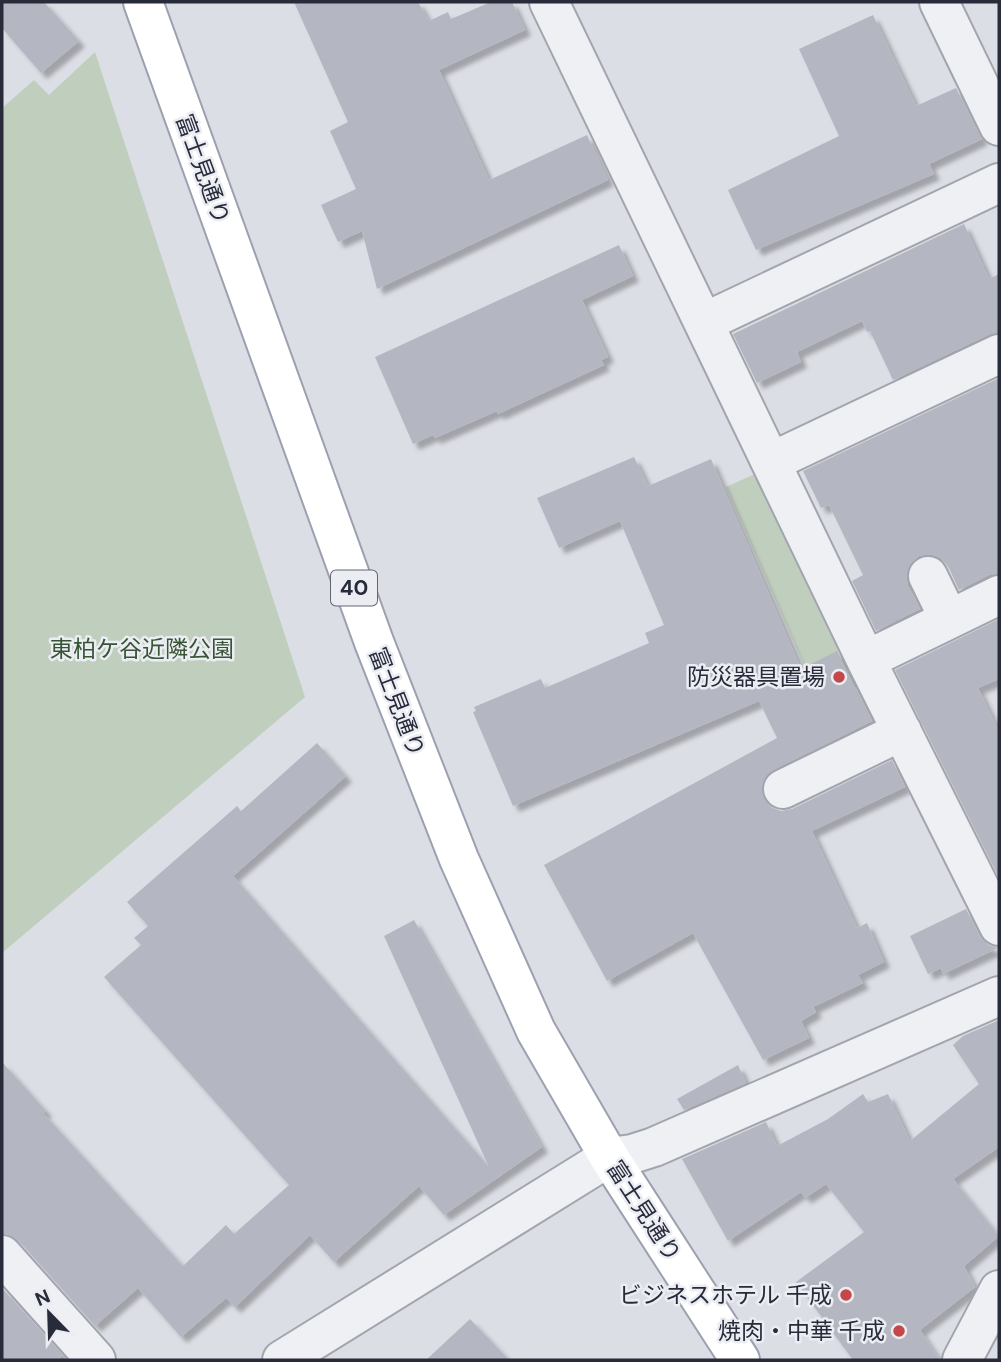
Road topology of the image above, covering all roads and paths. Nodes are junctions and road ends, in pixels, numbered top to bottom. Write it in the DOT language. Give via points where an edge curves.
graph roads {
  1 [pos="143,2"];
  2 [pos="549,2"];
  3 [pos="939,2"];
  4 [pos="999,126"];
  5 [pos="999,183"];
  6 [pos="705,322"];
  7 [pos="999,354"];
  8 [pos="771,462"];
  9 [pos="928,576"];
  10 [pos="999,595"];
  11 [pos="949,619"];
  12 [pos="866,660"];
  13 [pos="902,732"];
  14 [pos="783,789"];
  15 [pos="999,926"];
  16 [pos="999,996"];
  17 [pos="609,1157"];
  18 [pos="2,1255"];
  19 [pos="999,1290"];
  20 [pos="96,1360"];
  21 [pos="282,1360"];
  22 [pos="740,1360"];
  23 [pos="962,1360"];
  1 -- 17 [label="main road, 富士見通り / 40" via="374,642 459,859 536,1031"];
  2 -- 6 [label="street"];
  3 -- 4 [label="street"];
  5 -- 6 [label="street"];
  6 -- 8 [label="street"];
  7 -- 8 [label="street"];
  8 -- 12 [label="street"];
  9 -- 11 [label="street"];
  10 -- 11 [label="street"];
  11 -- 12 [label="street"];
  12 -- 13 [label="street"];
  13 -- 14 [label="street"];
  13 -- 15 [label="street"];
  16 -- 17 [label="street" via="654,1147"];
  17 -- 21 [label="street"];
  17 -- 22 [label="main road, 富士見通り / 40"];
  18 -- 20 [label="street"];
  19 -- 23 [label="street"];
}
